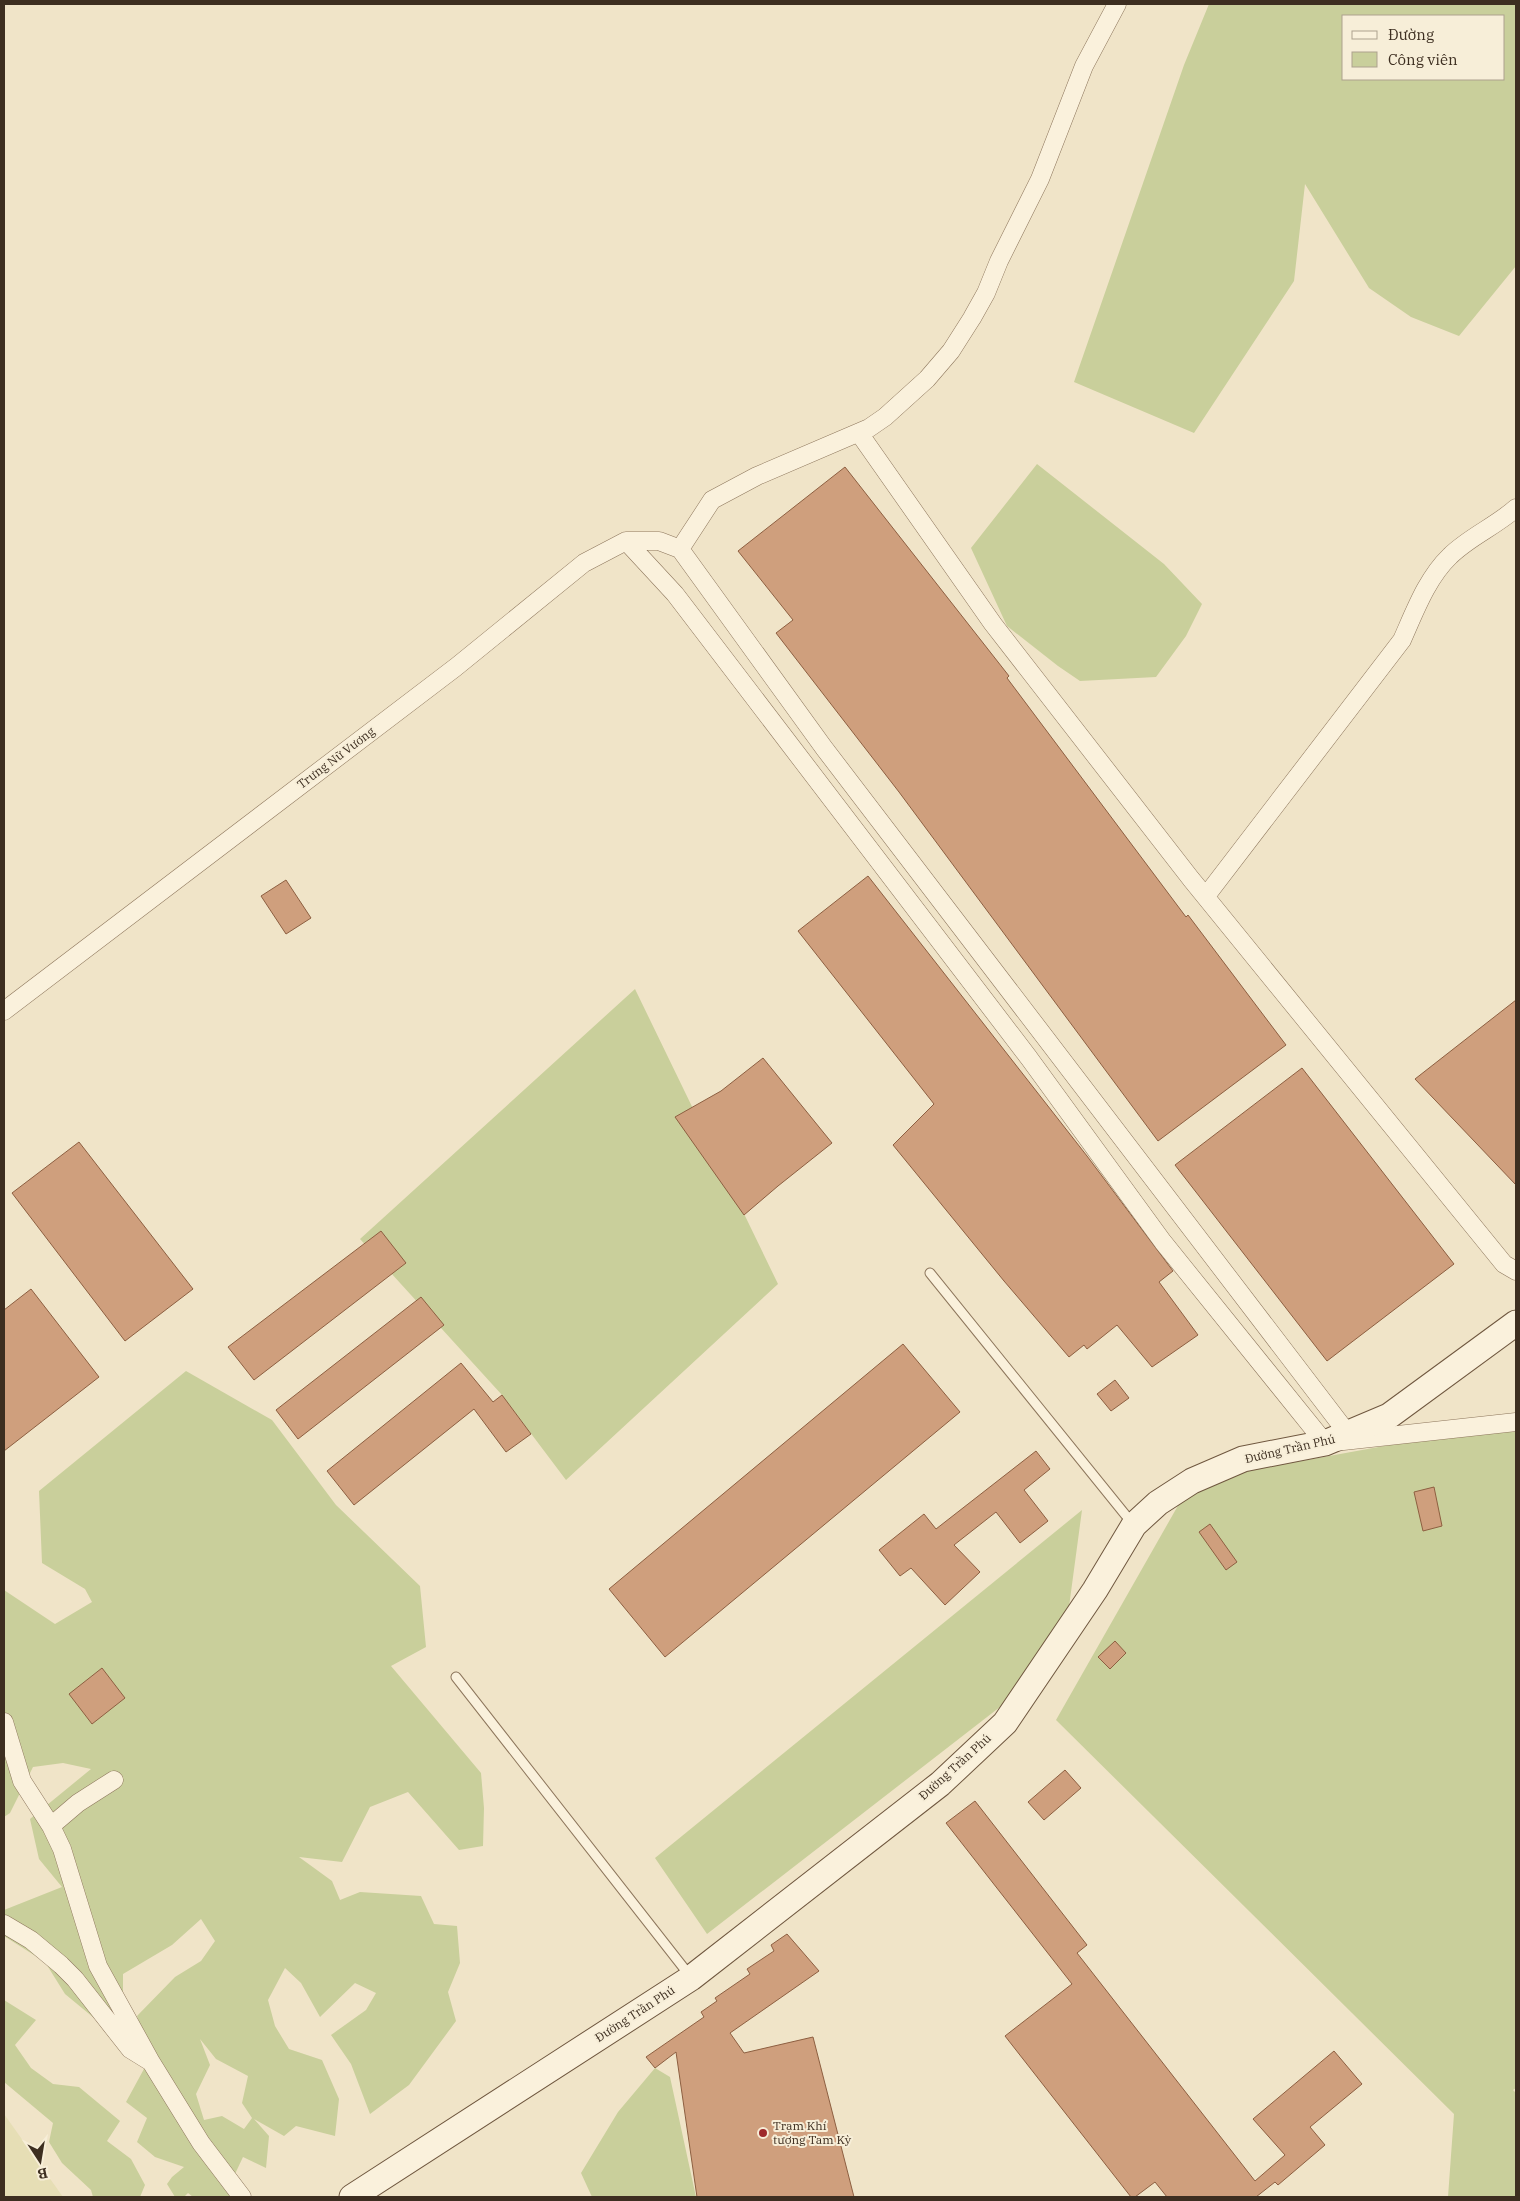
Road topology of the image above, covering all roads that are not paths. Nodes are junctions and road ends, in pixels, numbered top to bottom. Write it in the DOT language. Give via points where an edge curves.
graph roads {
  1 [pos="1116,4"];
  2 [pos="859,433"];
  3 [pos="1516,508"];
  4 [pos="626,541"];
  5 [pos="680,549"];
  6 [pos="1206,896"];
  7 [pos="4,1011"];
  8 [pos="1516,1271"];
  9 [pos="930,1273"];
  10 [pos="1516,1323"];
  11 [pos="1516,1422"];
  12 [pos="1348,1434"];
  13 [pos="1324,1443"];
  14 [pos="1134,1525"];
  15 [pos="456,1677"];
  16 [pos="4,1722"];
  17 [pos="114,1780"];
  18 [pos="51,1826"];
  19 [pos="4,1924"];
  20 [pos="691,1978"];
  21 [pos="151,2062"];
  22 [pos="242,2197"];
  23 [pos="352,2197"];
  1 -- 2 [label="street" via="1084,66 1040,179 972,318 951,351 927,379 885,417"];
  2 -- 5 [label="street" via="757,476 712,500"];
  2 -- 6 [label="street" via="993,624"];
  3 -- 6 [label="street" via="1501,522 1462,546 1437,571 1402,640"];
  4 -- 5 [label="street, Trưng Nữ Vương" via="659,541"];
  4 -- 7 [label="street, Trưng Nữ Vương" via="584,563 456,667"];
  4 -- 13 [label="street" via="675,594 1028,1058 1163,1242"];
  5 -- 12 [label="street" via="824,748"];
  6 -- 8 [label="street" via="1504,1264"];
  9 -- 14 [label="lane"];
  10 -- 12 [label="main road, Đường Trần Phú" via="1389,1416"];
  11 -- 13 [label="street"];
  12 -- 13 [label="main road, Đường Trần Phú"];
  13 -- 14 [label="main road, Đường Trần Phú" via="1243,1459 1192,1481 1158,1503"];
  14 -- 20 [label="main road, Đường Trần Phú" via="1095,1590 1004,1723 940,1784"];
  15 -- 20 [label="lane"];
  16 -- 18 [label="street" via="22,1781"];
  17 -- 18 [label="street" via="78,1803"];
  18 -- 21 [label="street" via="62,1848 98,1966"];
  19 -- 21 [label="street" via="31,1940 61,1965 130,2050"];
  20 -- 23 [label="main road, Đường Trần Phú"];
  21 -- 22 [label="street" via="201,2143"];
}
